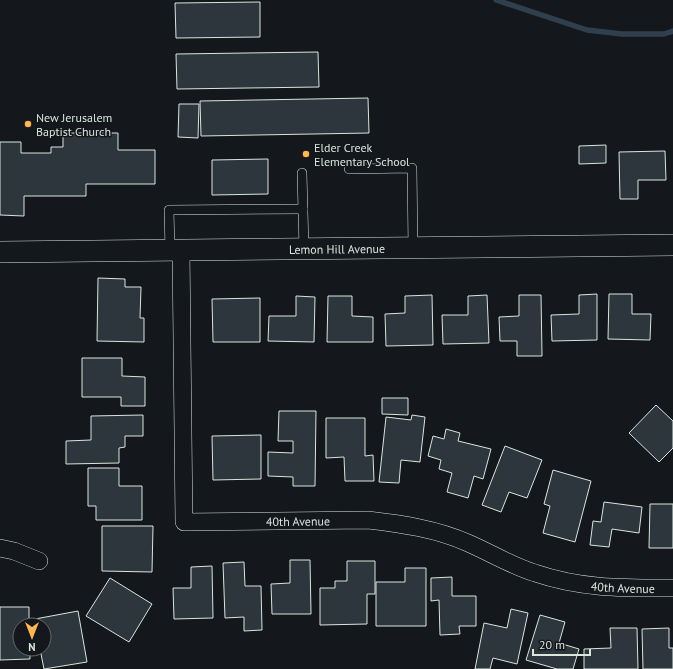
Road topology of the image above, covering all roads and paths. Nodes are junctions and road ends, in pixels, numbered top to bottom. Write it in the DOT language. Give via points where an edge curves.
graph roads {
  1 [pos="349,169"];
  2 [pos="302,173"];
  3 [pos="303,209"];
  4 [pos="673,245"];
  5 [pos="413,248"];
  6 [pos="304,249"];
  7 [pos="176,250"];
  8 [pos="0,252"];
  9 [pos="0,548"];
  10 [pos="39,561"];
  11 [pos="673,588"];
  1 -- 5 [label="lane" via="412,168"];
  2 -- 3 [label="lane"];
  3 -- 6 [label="lane"];
  3 -- 7 [label="lane" via="169,210"];
  4 -- 5 [label="street, Lemon Hill Avenue"];
  5 -- 6 [label="street, Lemon Hill Avenue"];
  6 -- 7 [label="street, Lemon Hill Avenue"];
  7 -- 8 [label="street, Lemon Hill Avenue"];
  7 -- 11 [label="street, 40th Avenue" via="184,522 368,520 399,524 440,533 534,573 571,583 604,588"];
  9 -- 10 [label="street"];
}
